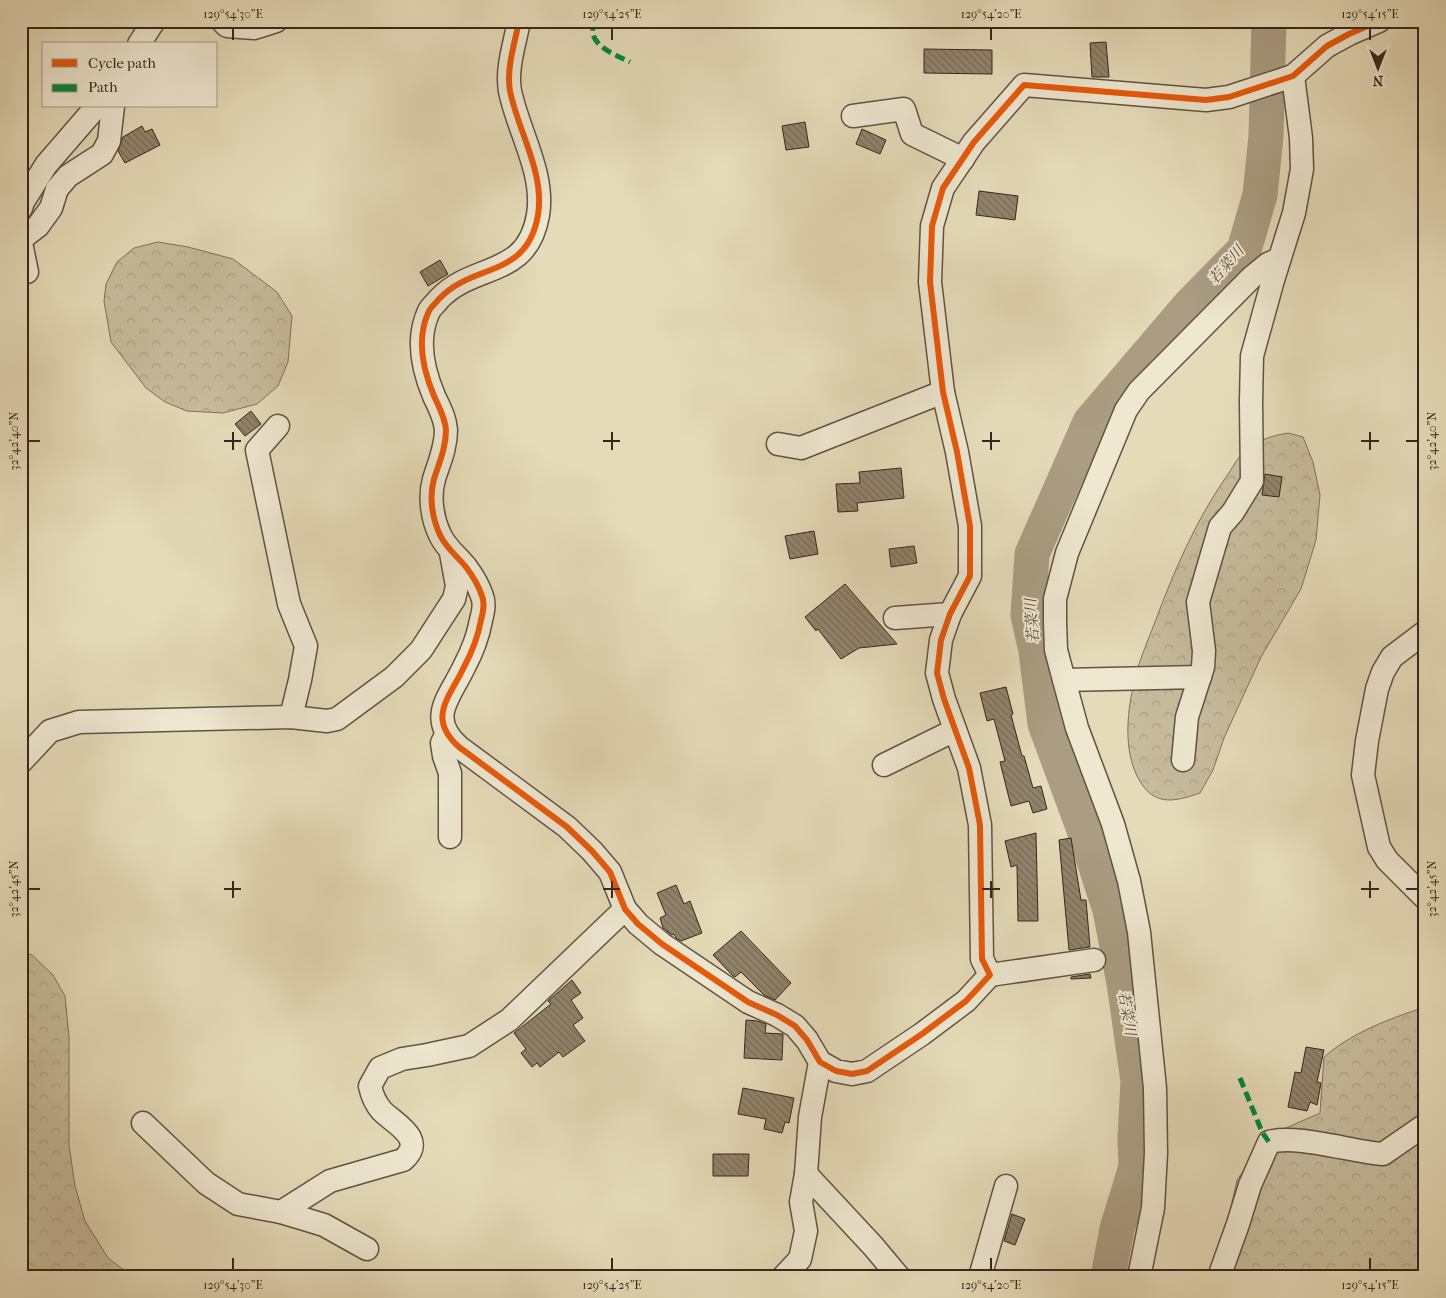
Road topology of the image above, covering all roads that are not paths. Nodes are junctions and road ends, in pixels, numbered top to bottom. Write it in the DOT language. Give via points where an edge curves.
graph roads {
  1 [pos="154,21"];
  2 [pos="222,21"];
  3 [pos="276,21"];
  4 [pos="519,21"];
  5 [pos="1378,21"];
  6 [pos="140,42"];
  7 [pos="1289,78"];
  8 [pos="96,108"];
  9 [pos="113,108"];
  10 [pos="853,116"];
  11 [pos="962,159"];
  12 [pos="21,208"];
  13 [pos="21,239"];
  14 [pos="21,242"];
  15 [pos="1279,259"];
  16 [pos="27,272"];
  17 [pos="943,392"];
  18 [pos="278,426"];
  19 [pos="778,444"];
  20 [pos="450,552"];
  21 [pos="950,614"];
  22 [pos="895,618"];
  23 [pos="1425,632"];
  24 [pos="1200,677"];
  25 [pos="1064,680"];
  26 [pos="291,717"];
  27 [pos="955,730"];
  28 [pos="447,733"];
  29 [pos="1182,760"];
  30 [pos="21,762"];
  31 [pos="884,765"];
  32 [pos="450,837"];
  33 [pos="1425,898"];
  34 [pos="625,909"];
  35 [pos="1094,960"];
  36 [pos="990,976"];
  37 [pos="820,1062"];
  38 [pos="143,1123"];
  39 [pos="1425,1126"];
  40 [pos="806,1174"];
  41 [pos="1006,1186"];
  42 [pos="281,1212"];
  43 [pos="367,1249"];
  44 [pos="783,1277"];
  45 [pos="899,1277"];
  46 [pos="980,1277"];
  47 [pos="1139,1277"];
  48 [pos="1219,1277"];
  1 -- 6 [label="street"];
  2 -- 3 [label="street" via="227,26 254,28"];
  4 -- 20 [label="street" via="509,80 538,190 539,206 534,231 513,260 465,280 444,294 430,310 425,322 424,365 446,430 431,495 433,514 440,536"];
  5 -- 7 [label="street" via="1327,46"];
  7 -- 11 [label="street" via="1229,97 1206,100 1024,85"];
  7 -- 15 [label="street" via="1301,138 1302,169 1294,213"];
  8 -- 12 [label="street" via="46,165"];
  9 -- 13 [label="street" via="109,141 102,154 68,176 57,189 51,208 38,226"];
  10 -- 11 [label="street" via="904,109 912,134"];
  11 -- 17 [label="street" via="943,188 932,226 930,282"];
  14 -- 16 [label="street"];
  15 -- 24 [label="street" via="1252,356 1252,480 1220,527 1198,602 1204,651"];
  15 -- 25 [label="street" via="1252,278 1139,391 1126,410 1067,552 1054,599 1056,650"];
  17 -- 19 [label="street" via="801,448"];
  17 -- 21 [label="street" via="970,526 970,576"];
  18 -- 26 [label="street" via="257,450 289,604 306,646"];
  20 -- 26 [label="street" via="457,586 454,599 421,650 394,676 337,718 327,721"];
  20 -- 28 [label="street" via="466,568 483,597 484,605 478,638 444,702 442,720"];
  21 -- 22 [label="street"];
  21 -- 27 [label="street" via="941,640 937,673"];
  23 -- 33 [label="street" via="1392,657 1383,672 1367,741 1364,775 1379,847 1387,860"];
  24 -- 25 [label="street"];
  24 -- 29 [label="street" via="1187,717"];
  25 -- 47 [label="street" via="1113,824 1139,932 1155,1088 1156,1153 1153,1208"];
  26 -- 30 [label="street" via="79,722 50,731"];
  27 -- 31 [label="street"];
  27 -- 36 [label="street" via="969,768 980,825 982,959"];
  28 -- 32 [label="street" via="442,743 450,773"];
  28 -- 34 [label="street" via="459,747 567,827 592,850 610,872"];
  34 -- 37 [label="street" via="690,965 748,1002 795,1026"];
  34 -- 42 [label="street" via="510,1020 469,1046 402,1059 380,1068 370,1086 373,1100 408,1133 409,1155 403,1160 330,1182"];
  35 -- 36 [label="street"];
  36 -- 37 [label="street" via="966,1001 867,1071 852,1074 836,1071"];
  37 -- 40 [label="street" via="810,1117"];
  38 -- 42 [label="street" via="206,1183 238,1204"];
  39 -- 48 [label="street" via="1383,1154 1293,1141 1269,1142 1250,1185"];
  40 -- 44 [label="street" via="801,1202 806,1230 800,1259"];
  40 -- 45 [label="street"];
  41 -- 46 [label="street"];
  42 -- 43 [label="street" via="324,1225"];
}
